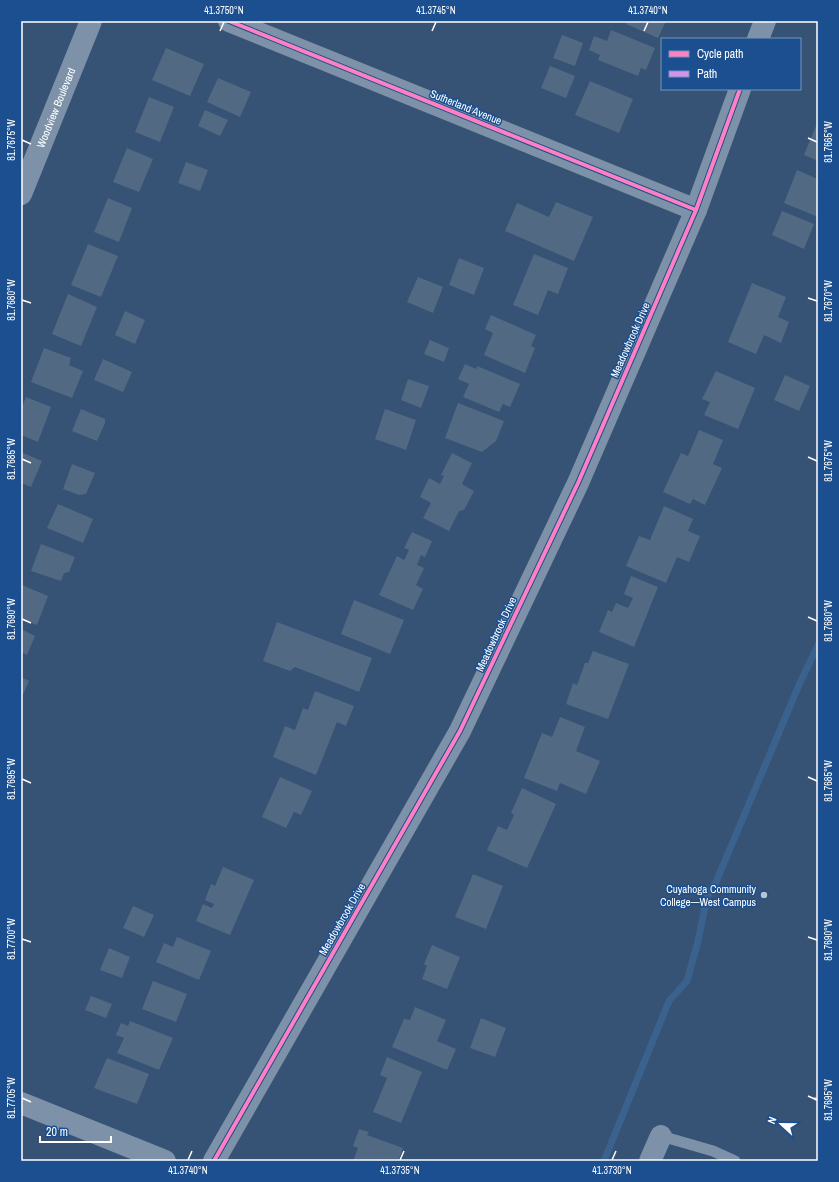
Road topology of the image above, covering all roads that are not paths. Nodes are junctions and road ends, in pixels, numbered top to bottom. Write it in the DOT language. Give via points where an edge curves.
graph roads {
  1 [pos="91,21"];
  2 [pos="229,21"];
  3 [pos="765,21"];
  4 [pos="758,38"];
  5 [pos="740,90"];
  6 [pos="21,194"];
  7 [pos="696,210"];
  8 [pos="21,1103"];
  9 [pos="661,1136"];
  10 [pos="165,1161"];
  11 [pos="214,1161"];
  12 [pos="650,1161"];
  13 [pos="735,1161"];
  1 -- 6 [label="street, Woodview Boulevard"];
  2 -- 7 [label="street, Sutherland Avenue"];
  3 -- 4 [label="street"];
  5 -- 7 [label="street, Meadowbrook Drive"];
  7 -- 11 [label="street, Meadowbrook Drive" via="578,483 460,731"];
  8 -- 10 [label="street"];
  9 -- 12 [label="street"];
  9 -- 13 [label="lane" via="714,1151"];
}
